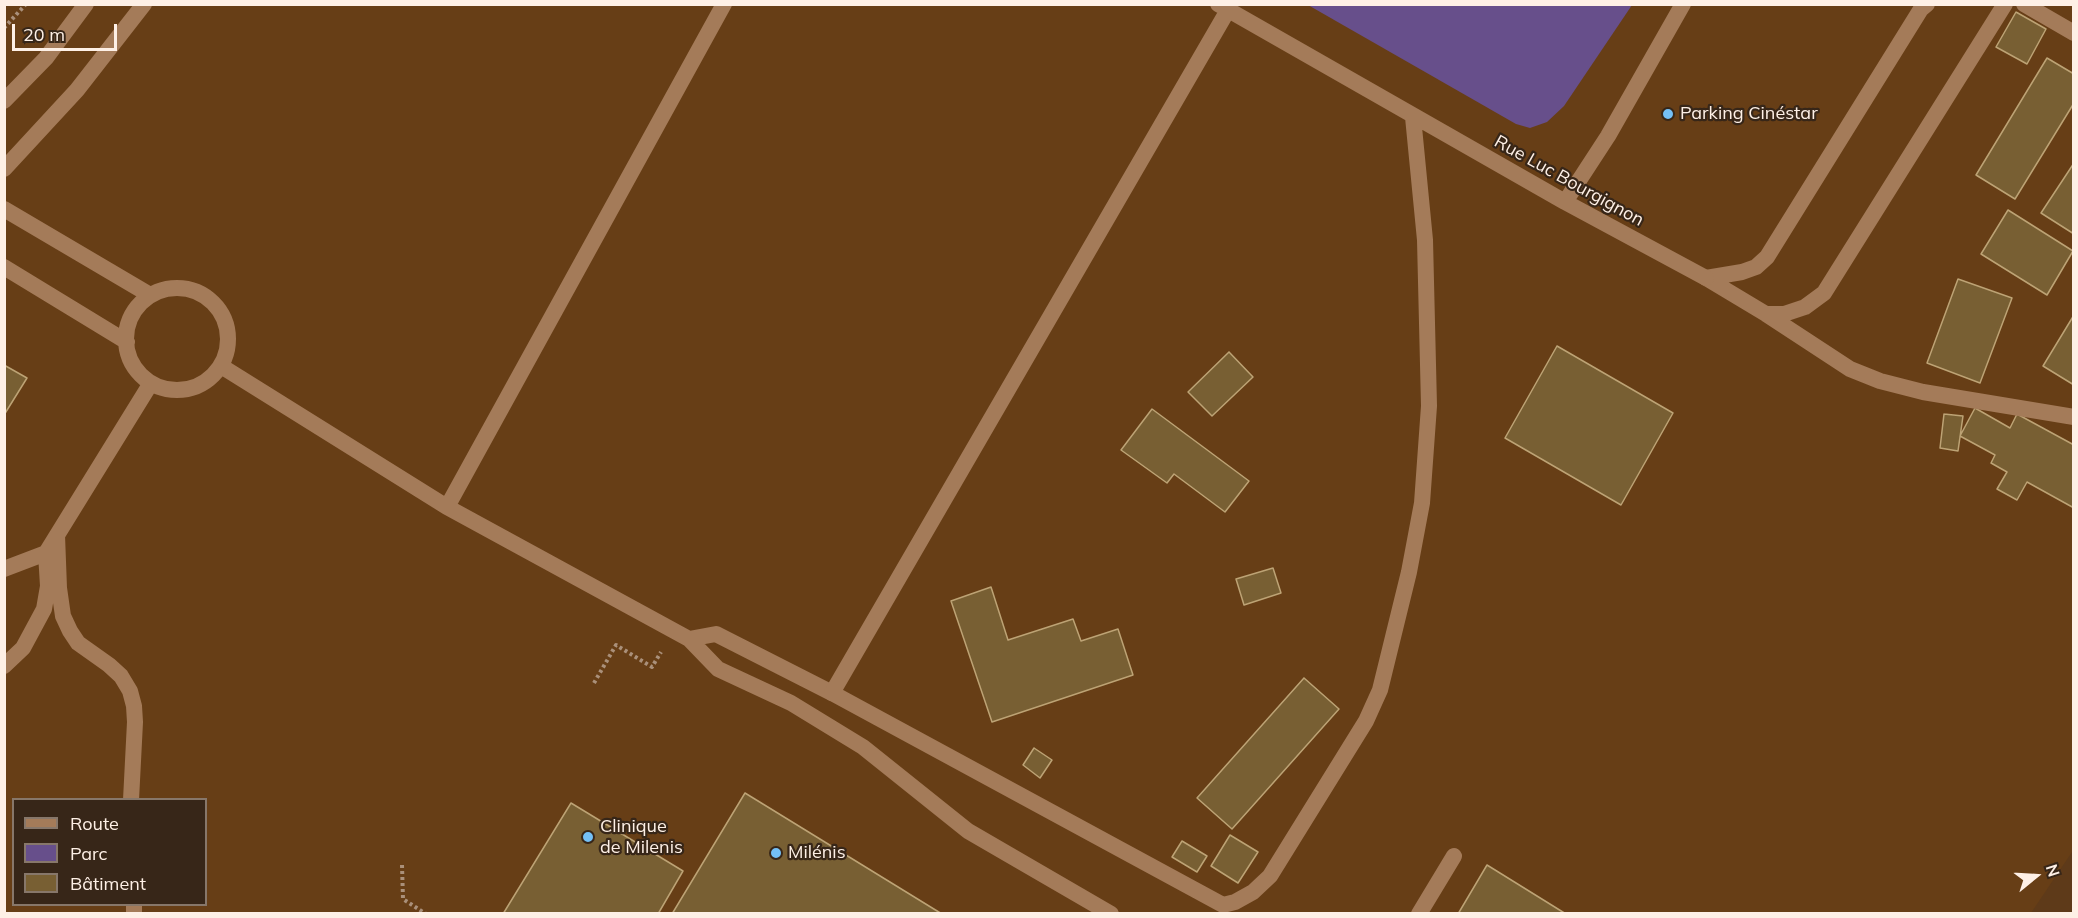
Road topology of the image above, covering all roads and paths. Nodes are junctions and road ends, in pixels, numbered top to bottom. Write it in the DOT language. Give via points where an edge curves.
graph roads {
  1 [pos="26,4"];
  2 [pos="86,4"];
  3 [pos="144,4"];
  4 [pos="724,4"];
  5 [pos="1683,4"];
  6 [pos="1927,4"];
  7 [pos="2005,4"];
  8 [pos="2024,4"];
  9 [pos="1223,7"];
  10 [pos="4,28"];
  11 [pos="2073,33"];
  12 [pos="4,101"];
  13 [pos="1413,117"];
  14 [pos="4,170"];
  15 [pos="1564,202"];
  16 [pos="4,209"];
  17 [pos="4,267"];
  18 [pos="1706,278"];
  19 [pos="150,295"];
  20 [pos="1766,314"];
  21 [pos="127,342"];
  22 [pos="221,366"];
  23 [pos="151,383"];
  24 [pos="2073,417"];
  25 [pos="447,507"];
  26 [pos="57,534"];
  27 [pos="46,553"];
  28 [pos="4,569"];
  29 [pos="674,631"];
  30 [pos="689,639"];
  31 [pos="4,666"];
  32 [pos="594,683"];
  33 [pos="832,693"];
  34 [pos="131,798"];
  35 [pos="1454,856"];
  36 [pos="402,865"];
  37 [pos="1223,905"];
  38 [pos="426,914"];
  39 [pos="1111,914"];
  40 [pos="1238,914"];
  41 [pos="1419,914"];
  1 -- 10 [label="path"];
  2 -- 12 [label="street" via="46,57"];
  3 -- 14 [label="street" via="77,90"];
  4 -- 25 [label="street"];
  5 -- 15 [label="street" via="1608,136"];
  6 -- 18 [label="street" via="1767,257 1742,272"];
  7 -- 20 [label="street" via="1824,293 1805,307 1784,314"];
  8 -- 11 [label="street"];
  9 -- 13 [label="street, Rue Luc Bourgignon"];
  9 -- 33 [label="street"];
  13 -- 15 [label="street, Rue Luc Bourgignon"];
  13 -- 37 [label="street" via="1425,240 1429,406 1422,503 1409,572 1380,690 1366,721 1270,876 1253,892"];
  15 -- 18 [label="street, Rue Luc Bourgignon"];
  16 -- 19 [label="street"];
  17 -- 21 [label="street"];
  18 -- 20 [label="street, Rue Luc Bourgignon"];
  19 -- 21 [label="street" via="129,323"];
  19 -- 22 [label="street" via="168,288 188,288 206,296 228,327 228,348"];
  20 -- 24 [label="street, Rue Luc Bourgignon" via="1850,369 1880,381"];
  21 -- 23 [label="street" via="130,358"];
  22 -- 23 [label="street" via="207,380 190,388 170,390"];
  22 -- 25 [label="street"];
  23 -- 26 [label="street"];
  25 -- 29 [label="street"];
  26 -- 27 [label="street"];
  26 -- 34 [label="street" via="63,616 78,643 121,676 134,706"];
  27 -- 28 [label="street"];
  27 -- 31 [label="street" via="48,585 44,609 23,648"];
  29 -- 30 [label="street"];
  29 -- 32 [label="path" via="652,668 616,645"];
  30 -- 33 [label="street" via="716,634"];
  30 -- 39 [label="street" via="718,669 791,703 863,747 968,831"];
  33 -- 37 [label="street"];
  35 -- 41 [label="street"];
  36 -- 38 [label="path" via="403,899"];
  37 -- 40 [label="street"];
}
